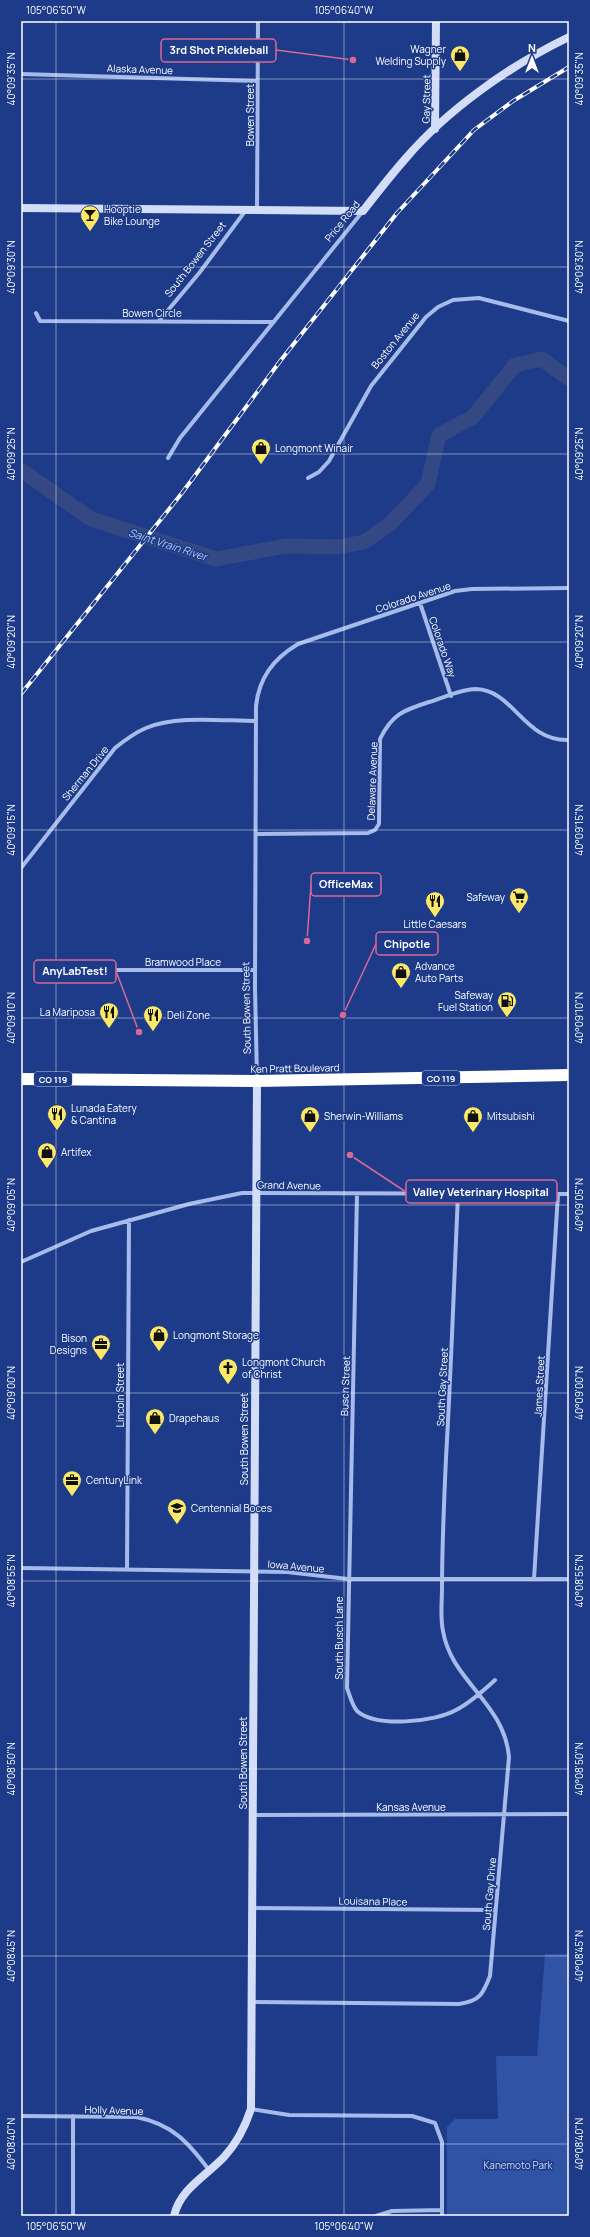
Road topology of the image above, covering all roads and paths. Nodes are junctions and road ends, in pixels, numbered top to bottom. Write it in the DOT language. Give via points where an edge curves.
graph roads {
  1 [pos="258,21"];
  2 [pos="436,21"];
  3 [pos="569,37"];
  4 [pos="21,74"];
  5 [pos="258,82"];
  6 [pos="435,129"];
  7 [pos="21,208"];
  8 [pos="246,210"];
  9 [pos="257,210"];
  10 [pos="364,210"];
  11 [pos="36,313"];
  12 [pos="159,321"];
  13 [pos="569,321"];
  14 [pos="274,322"];
  15 [pos="168,458"];
  16 [pos="308,478"];
  17 [pos="569,588"];
  18 [pos="420,603"];
  19 [pos="273,664"];
  20 [pos="451,696"];
  21 [pos="256,721"];
  22 [pos="569,740"];
  23 [pos="256,834"];
  24 [pos="21,868"];
  25 [pos="110,970"];
  26 [pos="255,970"];
  27 [pos="569,1075"];
  28 [pos="21,1079"];
  29 [pos="257,1081"];
  30 [pos="255,1193"];
  31 [pos="358,1194"];
  32 [pos="558,1194"];
  33 [pos="569,1194"];
  34 [pos="458,1195"];
  35 [pos="129,1220"];
  36 [pos="21,1262"];
  37 [pos="21,1568"];
  38 [pos="127,1570"];
  39 [pos="254,1571"];
  40 [pos="348,1579"];
  41 [pos="442,1579"];
  42 [pos="534,1579"];
  43 [pos="569,1579"];
  44 [pos="495,1680"];
  45 [pos="480,1693"];
  46 [pos="569,1814"];
  47 [pos="252,1815"];
  48 [pos="504,1815"];
  49 [pos="251,1908"];
  50 [pos="495,1910"];
  51 [pos="251,2002"];
  52 [pos="251,2109"];
  53 [pos="21,2116"];
  54 [pos="72,2116"];
  55 [pos="210,2170"];
  56 [pos="442,2210"];
  57 [pos="73,2216"];
  58 [pos="174,2216"];
  59 [pos="376,2216"];
  60 [pos="442,2216"];
  1 -- 5 [label="street, Bowen Street"];
  2 -- 6 [label="street, Gay Street"];
  3 -- 6 [label="street, Price Road" via="513,69 473,97"];
  4 -- 5 [label="street, Alaska Avenue"];
  5 -- 9 [label="street, Bowen Street"];
  6 -- 10 [label="street, Price Road" via="406,158"];
  7 -- 8 [label="street"];
  8 -- 9 [label="street"];
  8 -- 12 [label="street, South Bowen Street" via="200,272"];
  9 -- 10 [label="street"];
  10 -- 14 [label="street, Price Road"];
  11 -- 12 [label="street, Bowen Circle" via="40,321"];
  12 -- 14 [label="street, Bowen Circle"];
  13 -- 16 [label="street, Boston Avenue" via="479,298 458,299 438,307 426,317 371,386 329,461 319,472"];
  14 -- 15 [label="street, Price Road" via="180,438"];
  17 -- 18 [label="street, Colorado Avenue" via="472,589"];
  18 -- 19 [label="street, Colorado Avenue" via="298,644"];
  18 -- 20 [label="street, Colorado Way"];
  19 -- 21 [label="street, South Bowen Street" via="261,684 256,706"];
  20 -- 22 [label="street, Delaware Avenue" via="476,690 488,692 499,697 547,738"];
  20 -- 23 [label="street, Delaware Avenue" via="404,710 386,726 380,739 379,824 375,830 368,833"];
  21 -- 23 [label="street, South Bowen Street"];
  21 -- 24 [label="street, Sherman Drive" via="164,723 130,736 115,748 100,766"];
  23 -- 26 [label="street, South Bowen Street"];
  25 -- 26 [label="street, Bramwood Place"];
  26 -- 29 [label="street, South Bowen Street"];
  27 -- 29 [label="highway, Ken Pratt Boulevard / CO 119"];
  28 -- 29 [label="highway, Ken Pratt Boulevard / CO 119"];
  29 -- 30 [label="street, South Bowen Street"];
  30 -- 31 [label="street, Grand Avenue"];
  30 -- 35 [label="street, Grand Avenue" via="242,1193"];
  30 -- 39 [label="street, South Bowen Street"];
  31 -- 34 [label="street, Grand Avenue"];
  31 -- 40 [label="street, Busch Street"];
  32 -- 33 [label="street, Grand Avenue"];
  32 -- 34 [label="street, Grand Avenue"];
  32 -- 42 [label="street, James Street"];
  34 -- 41 [label="street, South Gay Street"];
  35 -- 36 [label="street, Grand Avenue" via="91,1231"];
  35 -- 38 [label="street, Lincoln Street"];
  37 -- 38 [label="street, Iowa Avenue"];
  38 -- 39 [label="street, Iowa Avenue"];
  39 -- 40 [label="street, Iowa Avenue"];
  39 -- 47 [label="street, South Bowen Street"];
  40 -- 41 [label="street, Iowa Avenue"];
  40 -- 45 [label="street, South Busch Lane" via="347,1688 356,1710 376,1720 423,1720 441,1717 456,1710"];
  41 -- 42 [label="street, Iowa Avenue"];
  41 -- 45 [label="street, South Gay Drive" via="442,1630 447,1648 455,1664"];
  42 -- 43 [label="street, Iowa Avenue"];
  44 -- 45 [label="street, South Busch Lane"];
  45 -- 48 [label="street, South Gay Drive" via="504,1733 508,1745"];
  46 -- 48 [label="street, Kansas Avenue"];
  47 -- 48 [label="street, Kansas Avenue"];
  47 -- 49 [label="street, South Bowen Street"];
  48 -- 50 [label="street, South Gay Drive"];
  49 -- 50 [label="street, Louisana Place"];
  49 -- 51 [label="street, South Bowen Street"];
  50 -- 51 [label="street, South Gay Drive" via="490,1976 480,1997 469,2002"];
  51 -- 52 [label="street, South Bowen Street"];
  52 -- 55 [label="street, South Bowen Street" via="237,2141"];
  52 -- 56 [label="street" via="289,2115 412,2116 435,2123 442,2142"];
  53 -- 54 [label="street, Holly Avenue"];
  54 -- 55 [label="street, Holly Avenue" via="136,2117 155,2122 180,2135"];
  54 -- 57 [label="street"];
  55 -- 58 [label="street, South Bowen Street" via="192,2184"];
  56 -- 59 [label="street" via="392,2211"];
  56 -- 60 [label="street"];
}
